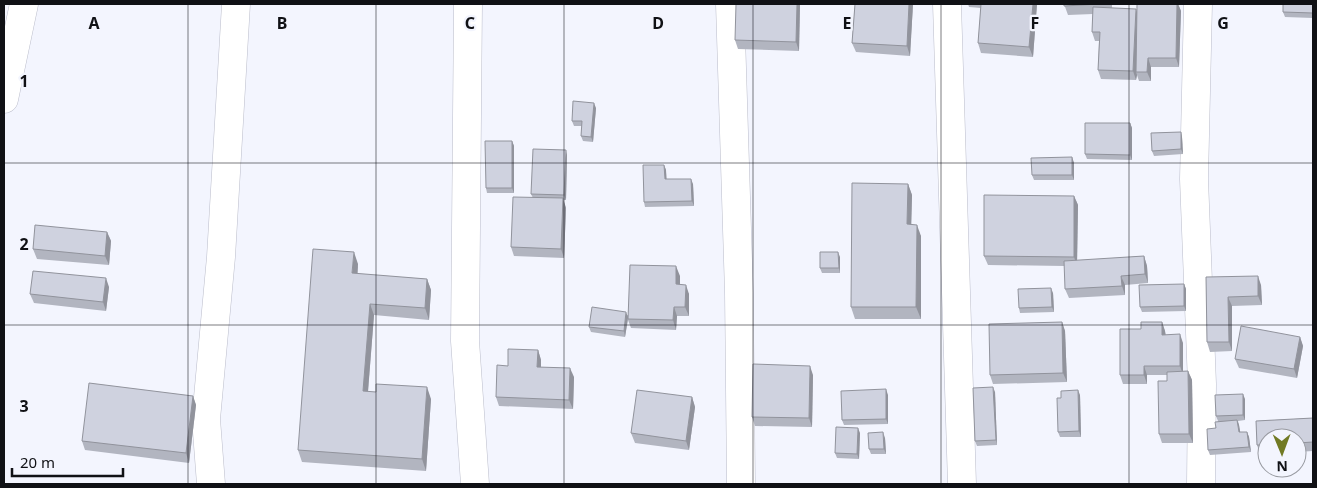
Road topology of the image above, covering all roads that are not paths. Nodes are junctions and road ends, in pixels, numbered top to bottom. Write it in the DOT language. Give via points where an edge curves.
graph roads {
  1 [pos="24,4"];
  2 [pos="236,4"];
  3 [pos="468,4"];
  4 [pos="730,4"];
  5 [pos="947,4"];
  6 [pos="1198,4"];
  7 [pos="4,99"];
  8 [pos="211,484"];
  9 [pos="475,484"];
  10 [pos="741,484"];
  11 [pos="962,484"];
  12 [pos="1201,484"];
  1 -- 7 [label="street"];
  2 -- 8 [label="street" via="221,257 206,419"];
  3 -- 9 [label="street" via="465,341"];
  4 -- 10 [label="street"];
  5 -- 11 [label="street"];
  6 -- 12 [label="street" via="1194,179 1202,384"];
}
